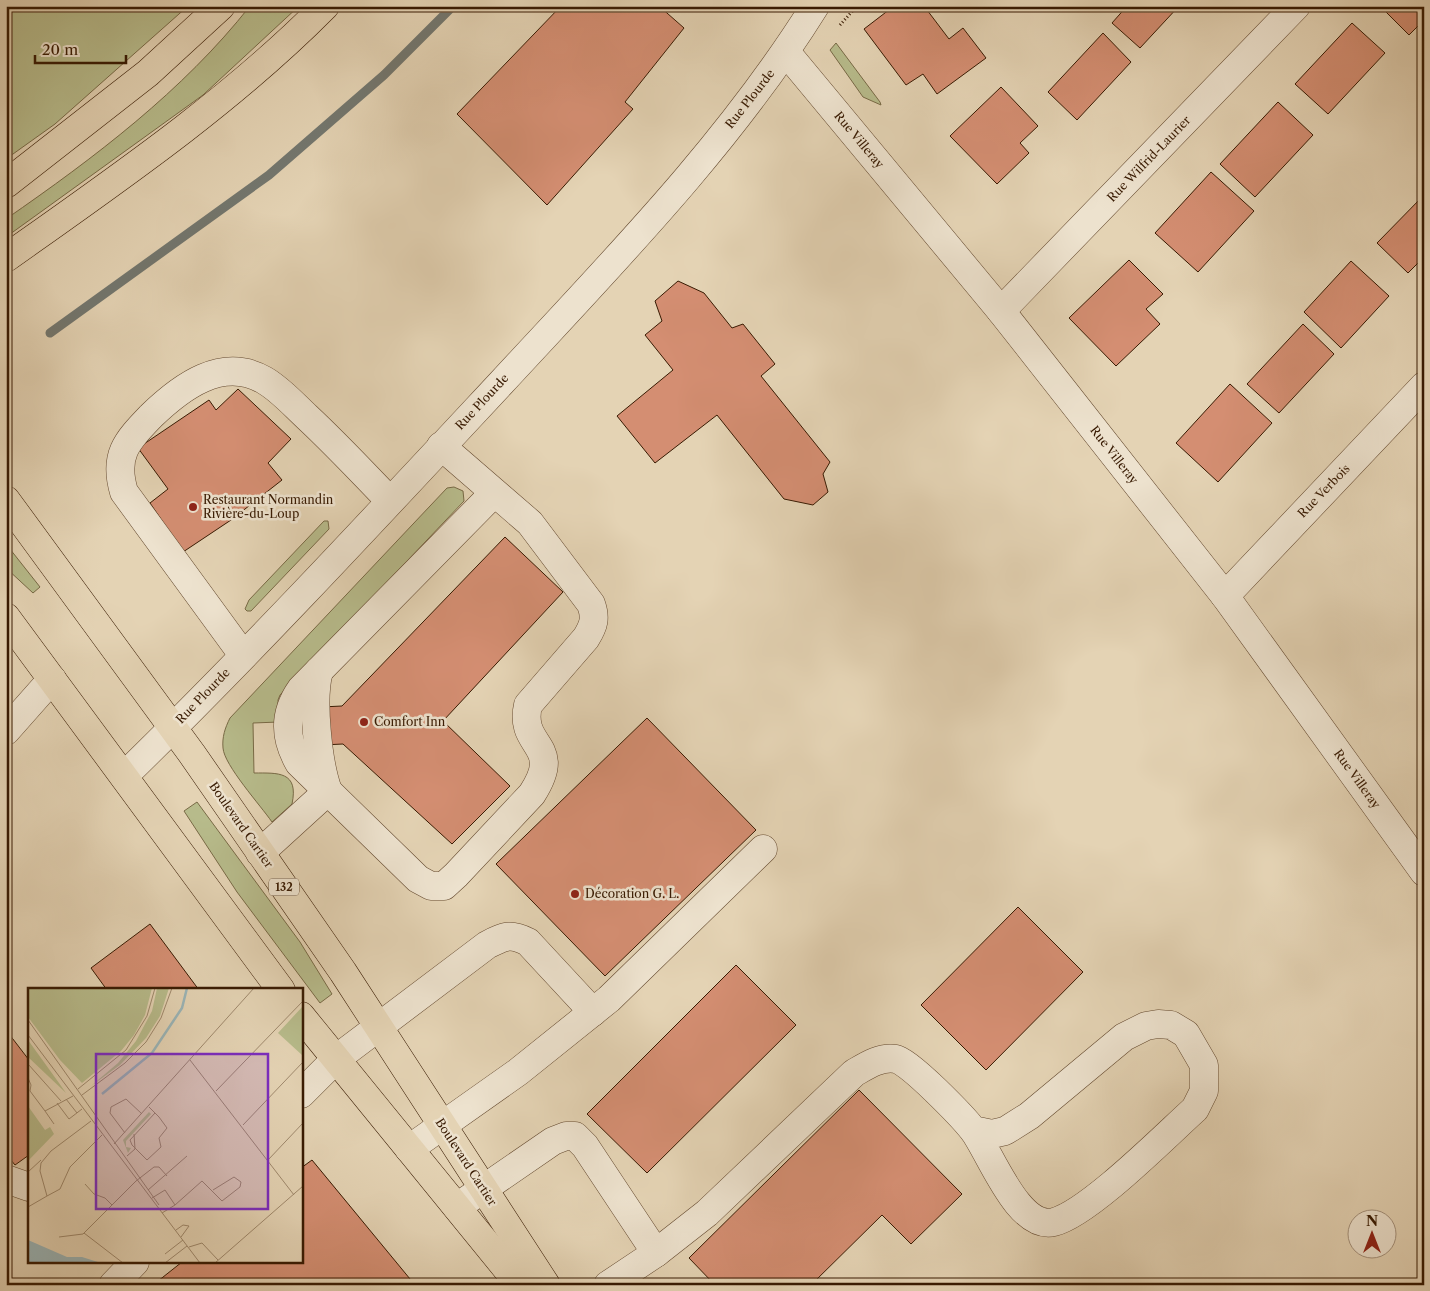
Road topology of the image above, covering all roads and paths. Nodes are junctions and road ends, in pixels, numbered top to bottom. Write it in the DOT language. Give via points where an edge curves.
graph roads {
  1 [pos="221,6"];
  2 [pos="325,6"];
  3 [pos="814,6"];
  4 [pos="1296,6"];
  5 [pos="786,52"];
  6 [pos="6,184"];
  7 [pos="6,258"];
  8 [pos="1001,311"];
  9 [pos="1424,386"];
  10 [pos="441,446"];
  11 [pos="494,493"];
  12 [pos="6,500"];
  13 [pos="390,501"];
  14 [pos="1224,596"];
  15 [pos="6,617"];
  16 [pos="243,655"];
  17 [pos="52,679"];
  18 [pos="173,728"];
  19 [pos="6,731"];
  20 [pos="124,776"];
  21 [pos="328,792"];
  22 [pos="763,849"];
  23 [pos="260,853"];
  24 [pos="1424,872"];
  25 [pos="280,988"];
  26 [pos="593,1012"];
  27 [pos="302,1017"];
  28 [pos="379,1028"];
  29 [pos="336,1059"];
  30 [pos="302,1093"];
  31 [pos="443,1126"];
  32 [pos="973,1130"];
  33 [pos="410,1149"];
  34 [pos="6,1179"];
  35 [pos="28,1187"];
  36 [pos="483,1188"];
  37 [pos="457,1207"];
  38 [pos="656,1253"];
  39 [pos="133,1264"];
  40 [pos="113,1285"];
  41 [pos="520,1285"];
  42 [pos="546,1285"];
  43 [pos="608,1285"];
  1 -- 6 [label="main road" via="148,73"];
  2 -- 7 [label="main road" via="244,81"];
  3 -- 5 [label="street, Rue Plourde"];
  4 -- 8 [label="street, Rue Wilfrid-Laurier"];
  5 -- 8 [label="street, Rue Villeray"];
  5 -- 10 [label="street, Rue Plourde" via="673,193 598,279"];
  8 -- 14 [label="street, Rue Villeray"];
  9 -- 14 [label="street, Rue Verbois"];
  10 -- 11 [label="street"];
  10 -- 13 [label="street, Rue Plourde"];
  11 -- 21 [label="street" via="292,702 288,715 288,739 299,762"];
  11 -- 21 [label="street" via="530,523 591,604 595,614 594,626 586,638 528,705 528,730 544,756 541,779 532,794 444,886 431,886 418,879"];
  12 -- 18 [label="main road, Boulevard Cartier / 132"];
  13 -- 16 [label="street, Rue Plourde"];
  13 -- 16 [label="street" via="294,405 266,380 252,374 224,371 209,374 164,404 129,439 121,457 120,479 124,492"];
  14 -- 24 [label="street, Rue Villeray"];
  15 -- 17 [label="main road"];
  16 -- 18 [label="street, Rue Plourde"];
  17 -- 19 [label="street"];
  17 -- 20 [label="main road"];
  18 -- 20 [label="street, Rue Plourde"];
  18 -- 23 [label="main road, Boulevard Cartier / 132"];
  20 -- 25 [label="main road"];
  21 -- 23 [label="street"];
  22 -- 26 [label="street"];
  23 -- 28 [label="main road, Boulevard Cartier / 132"];
  26 -- 28 [label="street" via="528,942 516,936 502,937"];
  26 -- 31 [label="street"];
  27 -- 29 [label="main road"];
  28 -- 29 [label="street"];
  28 -- 31 [label="main road, Boulevard Cartier / 132"];
  29 -- 30 [label="street"];
  29 -- 33 [label="main road"];
  31 -- 33 [label="street"];
  31 -- 36 [label="main road, Boulevard Cartier / 132"];
  32 -- 32 [label="street" via="998,1176 1020,1205 1036,1220 1052,1223 1070,1216 1102,1192 1196,1109 1204,1091 1204,1065 1186,1034 1171,1025 1146,1026 1124,1037 1029,1116 1005,1131 992,1134"];
  32 -- 38 [label="street" via="912,1067 897,1059 869,1064 854,1073 707,1212"];
  33 -- 37 [label="main road"];
  34 -- 35 [label="street"];
  36 -- 37 [label="street"];
  36 -- 38 [label="street" via="553,1141 575,1136 585,1146"];
  36 -- 42 [label="main road, Boulevard Cartier / 132"];
  37 -- 41 [label="main road"];
  38 -- 43 [label="street"];
  39 -- 40 [label="street"];
}
